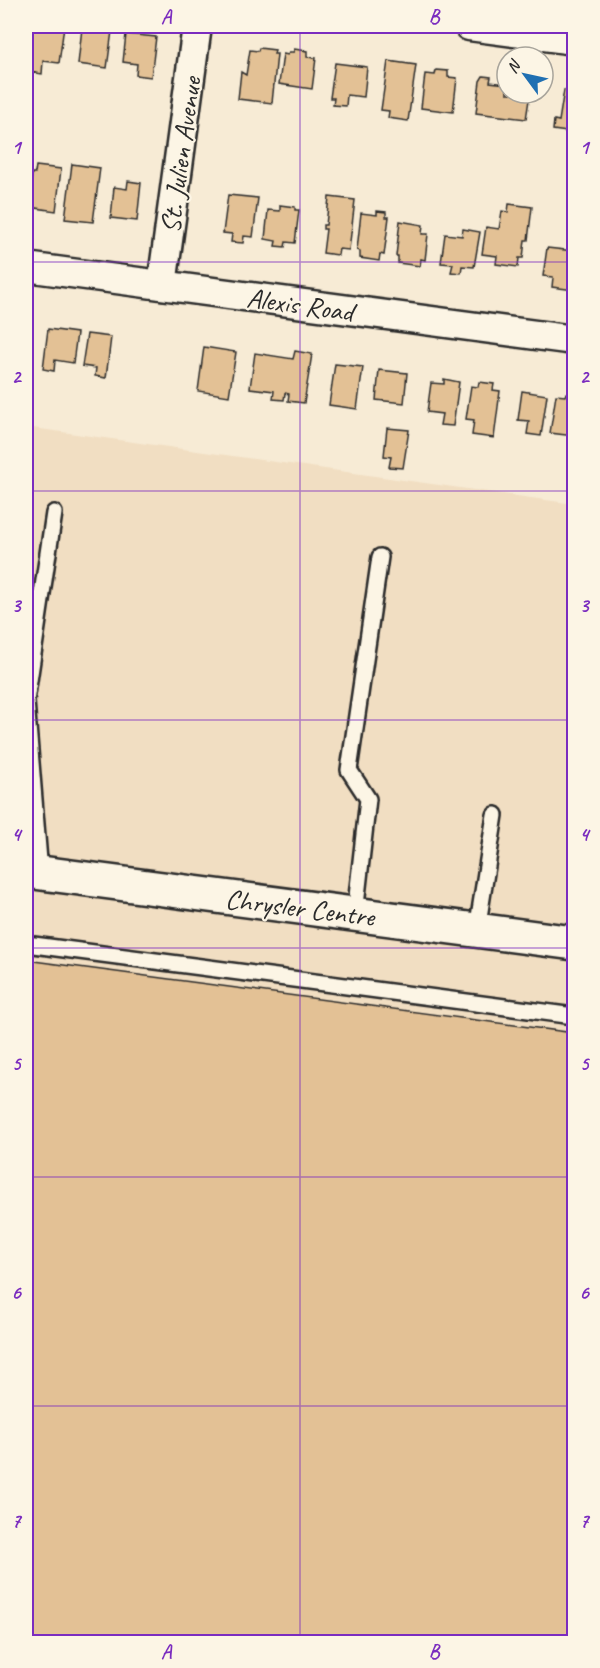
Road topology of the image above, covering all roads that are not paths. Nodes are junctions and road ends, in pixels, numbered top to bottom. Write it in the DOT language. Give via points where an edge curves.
graph roads {
  1 [pos="197,26"];
  2 [pos="469,26"];
  3 [pos="574,40"];
  4 [pos="26,267"];
  5 [pos="162,285"];
  6 [pos="574,340"];
  7 [pos="54,513"];
  8 [pos="380,557"];
  9 [pos="495,816"];
  10 [pos="33,872"];
  11 [pos="355,914"];
  12 [pos="477,930"];
  13 [pos="574,943"];
  14 [pos="26,944"];
  15 [pos="574,1016"];
  1 -- 5 [label="street, St. Julien Avenue"];
  2 -- 3 [label="street"];
  4 -- 5 [label="street, Alexis Road"];
  5 -- 6 [label="street, Alexis Road"];
  7 -- 10 [label="lane" via="26,700"];
  8 -- 11 [label="lane" via="349,770 368,799"];
  9 -- 12 [label="lane"];
  10 -- 11 [label="street, Chrysler Centre"];
  11 -- 12 [label="street, Chrysler Centre"];
  12 -- 13 [label="street, Chrysler Centre"];
  14 -- 15 [label="lane"];
}
